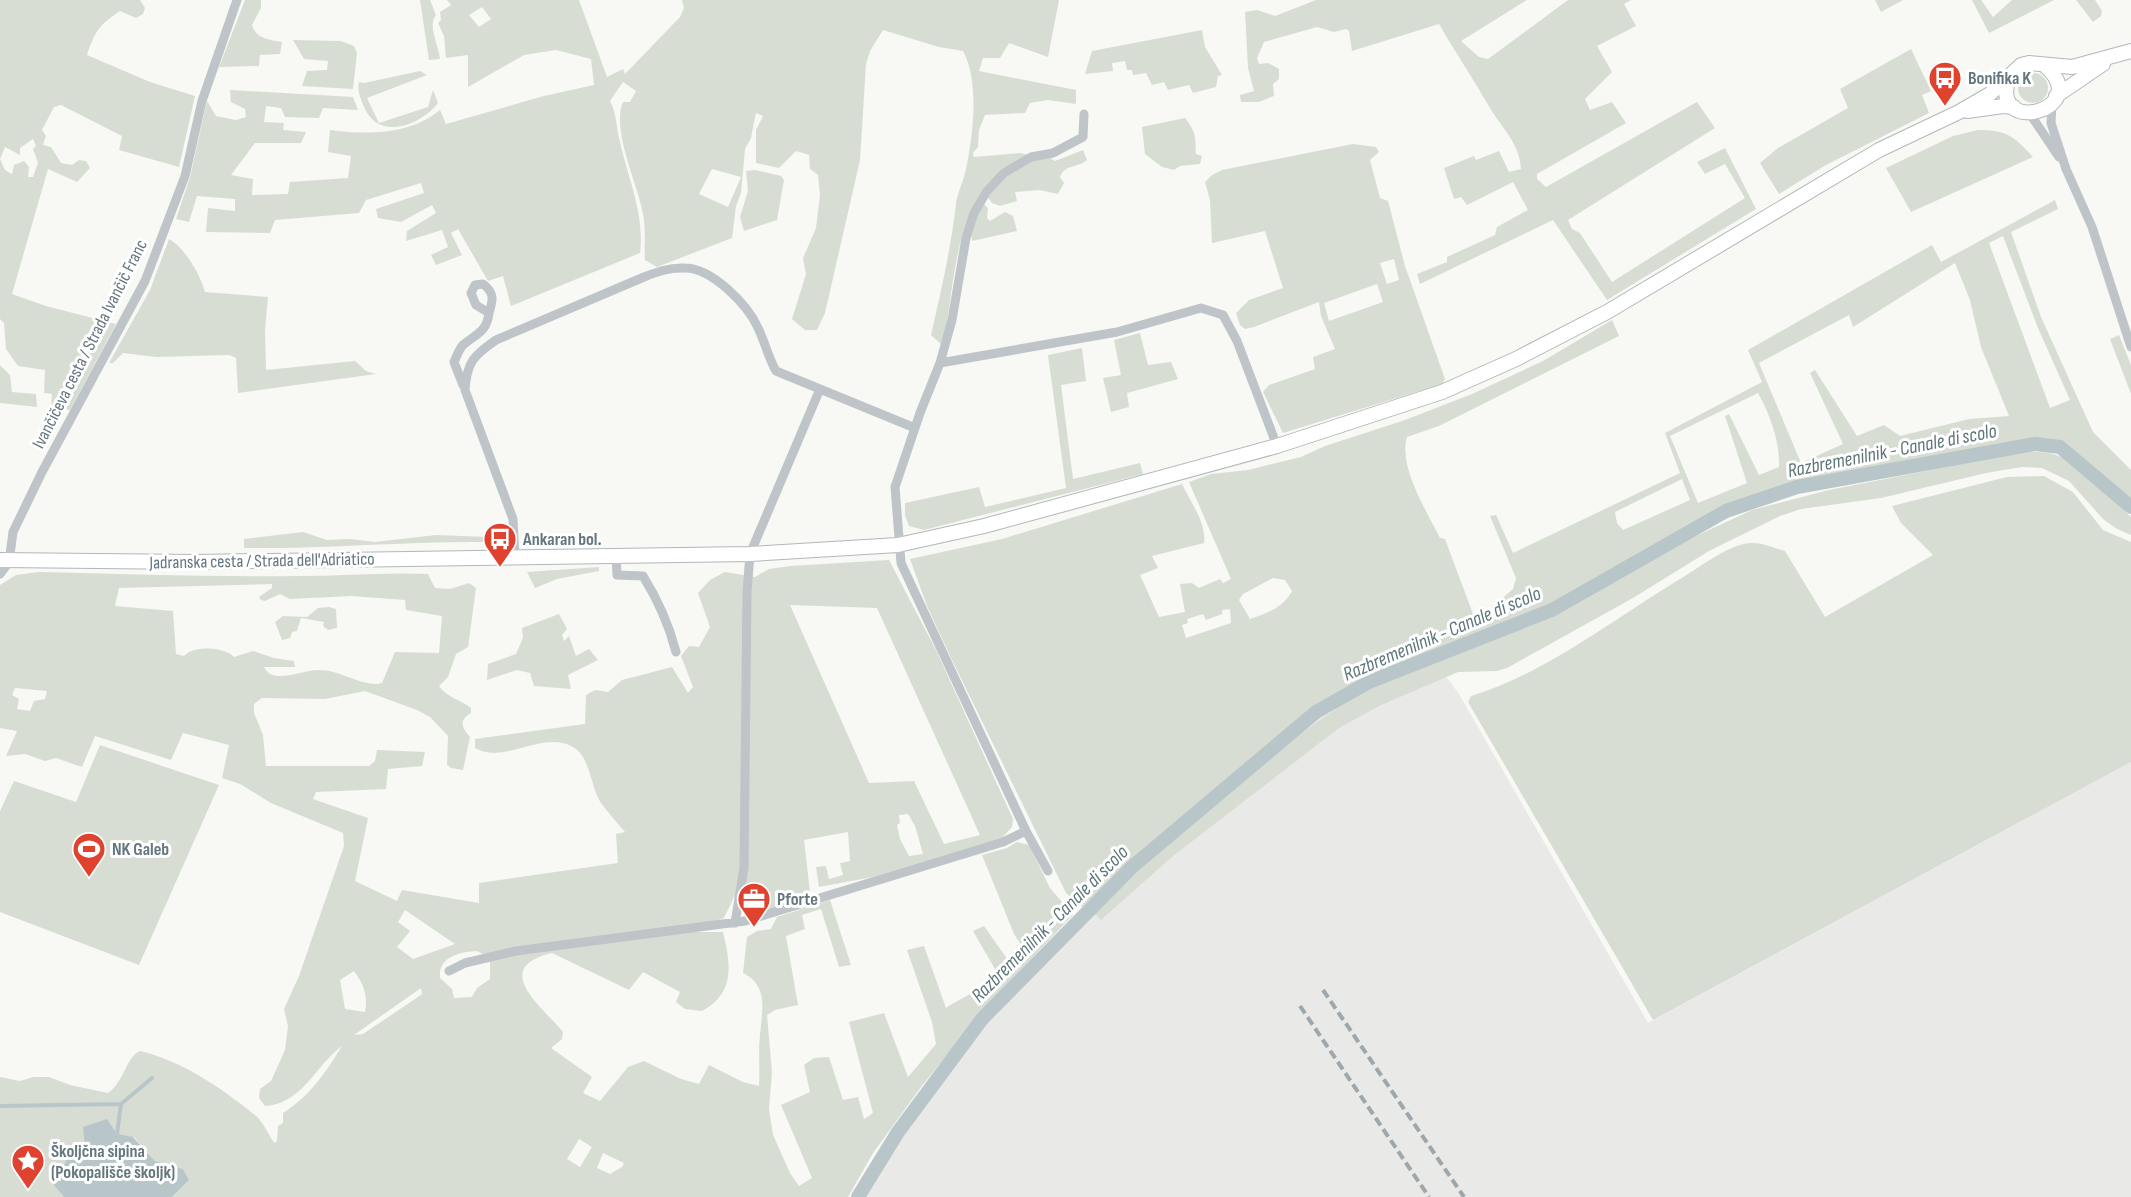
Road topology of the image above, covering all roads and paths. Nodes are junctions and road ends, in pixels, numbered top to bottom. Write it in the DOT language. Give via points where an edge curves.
graph roads {
  1 [pos="237,0"];
  2 [pos="2131,51"];
  3 [pos="2115,57"];
  4 [pos="2045,66"];
  5 [pos="2009,77"];
  6 [pos="2054,100"];
  7 [pos="2014,107"];
  8 [pos="1959,112"];
  9 [pos="1084,114"];
  10 [pos="2030,114"];
  11 [pos="2066,170"];
  12 [pos="489,313"];
  13 [pos="2131,347"];
  14 [pos="940,363"];
  15 [pos="465,390"];
  16 [pos="820,390"];
  17 [pos="915,428"];
  18 [pos="1277,446"];
  19 [pos="898,545"];
  20 [pos="750,555"];
  21 [pos="616,556"];
  22 [pos="515,558"];
  23 [pos="5,561"];
  24 [pos="0,574"];
  25 [pos="676,652"];
  26 [pos="1026,831"];
  27 [pos="1048,871"];
  28 [pos="735,922"];
  29 [pos="449,971"];
  1 -- 23 [label="street, Ivančičeva cesta / Strada Ivančič Franc" via="202,100 185,176 145,281 13,532"];
  2 -- 3 [label="main road"];
  3 -- 4 [label="main road" via="2072,67"];
  3 -- 6 [label="main road" via="2078,79"];
  4 -- 5 [label="main road" via="2029,63"];
  4 -- 6 [label="main road" via="2056,79"];
  5 -- 7 [label="main road" via="2007,93"];
  5 -- 8 [label="main road" via="1990,94"];
  6 -- 10 [label="main road" via="2046,110"];
  6 -- 11 [label="street" via="2051,123"];
  7 -- 8 [label="main road"];
  7 -- 10 [label="main road"];
  8 -- 18 [label="main road, Jadranska cesta / Strada dell'Adriatico" via="1879,150 1607,312 1516,359 1442,392"];
  9 -- 14 [label="street" via="1083,137 1053,153 1031,157 1004,173 974,213"];
  10 -- 11 [label="street"];
  11 -- 13 [label="street" via="2092,227"];
  12 -- 15 [label="street" via="483,332 461,347 454,362"];
  14 -- 17 [label="street"];
  14 -- 18 [label="street" via="1117,332 1201,308 1223,315 1237,341"];
  15 -- 16 [label="street" via="466,369 476,353 496,340 644,277 688,267 710,277 744,303 776,371"];
  15 -- 22 [label="street" via="513,519"];
  16 -- 17 [label="street"];
  16 -- 20 [label="street"];
  17 -- 19 [label="street" via="895,487"];
  18 -- 19 [label="main road, Jadranska cesta / Strada dell'Adriatico" via="995,523"];
  19 -- 20 [label="main road, Jadranska cesta / Strada dell'Adriatico"];
  19 -- 26 [label="street" via="901,563"];
  20 -- 21 [label="main road, Jadranska cesta / Strada dell'Adriatico"];
  20 -- 28 [label="street" via="744,868"];
  21 -- 22 [label="main road, Jadranska cesta / Strada dell'Adriatico"];
  21 -- 25 [label="street" via="616,575 643,576 670,630"];
  22 -- 23 [label="main road, Jadranska cesta / Strada dell'Adriatico"];
  23 -- 24 [label="street"];
  26 -- 27 [label="street"];
  26 -- 28 [label="street" via="910,872"];
  28 -- 29 [label="street" via="516,951 465,963"];
}
